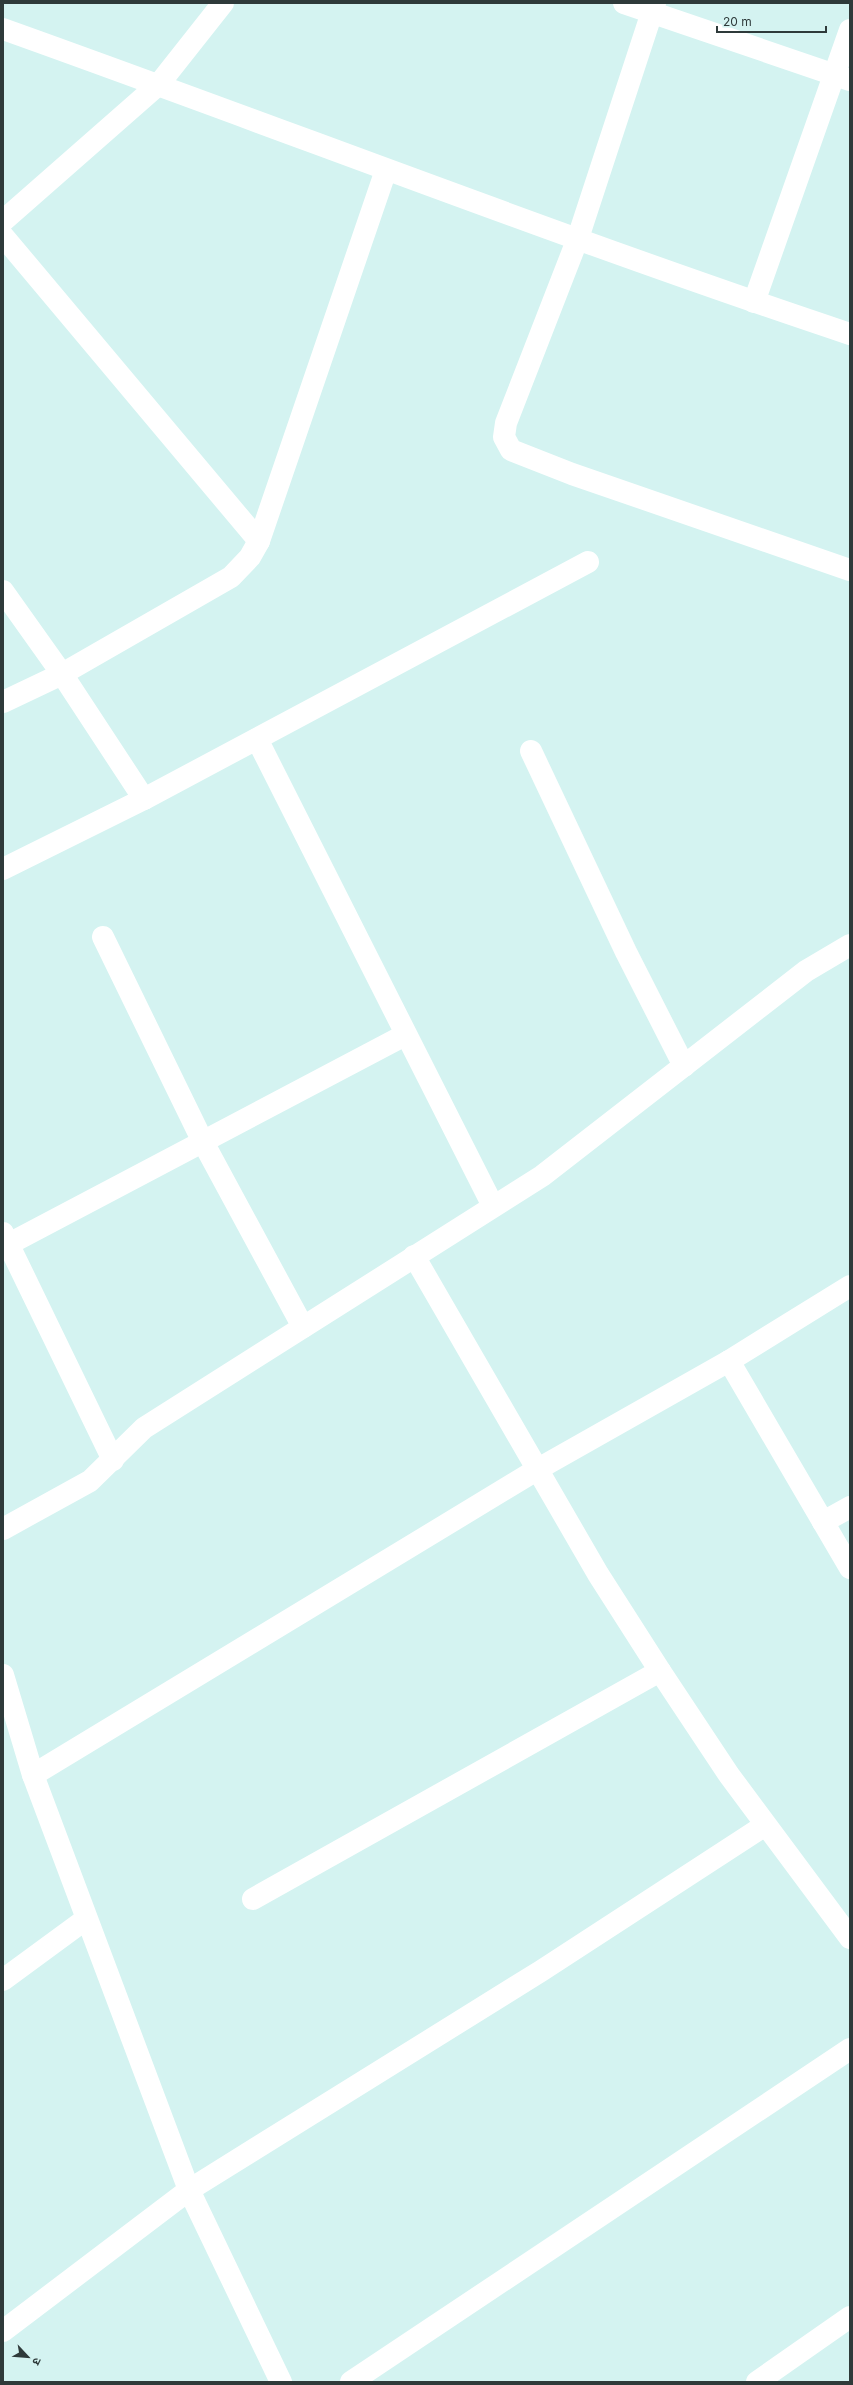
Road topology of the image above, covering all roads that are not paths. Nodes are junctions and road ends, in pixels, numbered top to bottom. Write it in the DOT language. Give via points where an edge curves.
graph roads {
  1 [pos="223,3"];
  2 [pos="624,3"];
  3 [pos="653,7"];
  4 [pos="3,28"];
  5 [pos="850,30"];
  6 [pos="842,77"];
  7 [pos="159,84"];
  8 [pos="386,170"];
  9 [pos="3,221"];
  10 [pos="3,236"];
  11 [pos="578,238"];
  12 [pos="754,302"];
  13 [pos="850,334"];
  14 [pos="259,541"];
  15 [pos="588,562"];
  16 [pos="850,570"];
  17 [pos="3,591"];
  18 [pos="62,674"];
  19 [pos="3,702"];
  20 [pos="257,739"];
  21 [pos="531,751"];
  22 [pos="144,799"];
  23 [pos="3,869"];
  24 [pos="103,937"];
  25 [pos="850,945"];
  26 [pos="405,1035"];
  27 [pos="684,1066"];
  28 [pos="203,1142"];
  29 [pos="493,1206"];
  30 [pos="5,1242"];
  31 [pos="414,1256"];
  32 [pos="850,1286"];
  33 [pos="303,1327"];
  34 [pos="729,1361"];
  35 [pos="113,1460"];
  36 [pos="538,1468"];
  37 [pos="850,1507"];
  38 [pos="823,1522"];
  39 [pos="3,1529"];
  40 [pos="850,1568"];
  41 [pos="660,1672"];
  42 [pos="3,1675"];
  43 [pos="33,1774"];
  44 [pos="764,1826"];
  45 [pos="253,1899"];
  46 [pos="86,1919"];
  47 [pos="850,1938"];
  48 [pos="3,1980"];
  49 [pos="850,2049"];
  50 [pos="189,2190"];
  51 [pos="850,2317"];
  52 [pos="3,2331"];
  53 [pos="281,2382"];
  54 [pos="351,2382"];
  55 [pos="757,2382"];
  1 -- 7 [label="street"];
  2 -- 3 [label="street"];
  3 -- 6 [label="street"];
  3 -- 11 [label="street"];
  4 -- 7 [label="street"];
  5 -- 6 [label="street"];
  6 -- 12 [label="street"];
  7 -- 8 [label="street"];
  7 -- 9 [label="street"];
  8 -- 11 [label="street"];
  8 -- 14 [label="street"];
  10 -- 14 [label="street"];
  11 -- 12 [label="street"];
  11 -- 16 [label="street" via="506,424 504,437 511,450 572,474"];
  12 -- 13 [label="street"];
  14 -- 18 [label="street" via="250,557 231,577"];
  15 -- 20 [label="street"];
  17 -- 18 [label="street"];
  18 -- 19 [label="street"];
  18 -- 22 [label="street"];
  20 -- 22 [label="street"];
  20 -- 26 [label="street"];
  21 -- 27 [label="street" via="626,952"];
  22 -- 23 [label="street"];
  24 -- 28 [label="street"];
  25 -- 27 [label="street" via="806,971"];
  26 -- 28 [label="street"];
  26 -- 29 [label="street"];
  27 -- 29 [label="street" via="542,1176"];
  28 -- 30 [label="street"];
  28 -- 33 [label="street"];
  29 -- 31 [label="street"];
  30 -- 35 [label="street"];
  31 -- 33 [label="street"];
  31 -- 36 [label="street"];
  32 -- 34 [label="street"];
  33 -- 35 [label="street" via="144,1428"];
  34 -- 36 [label="street"];
  34 -- 38 [label="street"];
  35 -- 39 [label="street" via="90,1481"];
  36 -- 41 [label="street" via="598,1574"];
  36 -- 43 [label="street"];
  37 -- 38 [label="street"];
  38 -- 40 [label="street"];
  41 -- 44 [label="street"];
  41 -- 45 [label="street"];
  42 -- 43 [label="street"];
  43 -- 46 [label="street"];
  44 -- 47 [label="street"];
  44 -- 50 [label="street" via="541,1971"];
  46 -- 48 [label="street"];
  46 -- 50 [label="street"];
  49 -- 54 [label="street"];
  50 -- 52 [label="street"];
  50 -- 53 [label="street"];
  51 -- 55 [label="street"];
}
